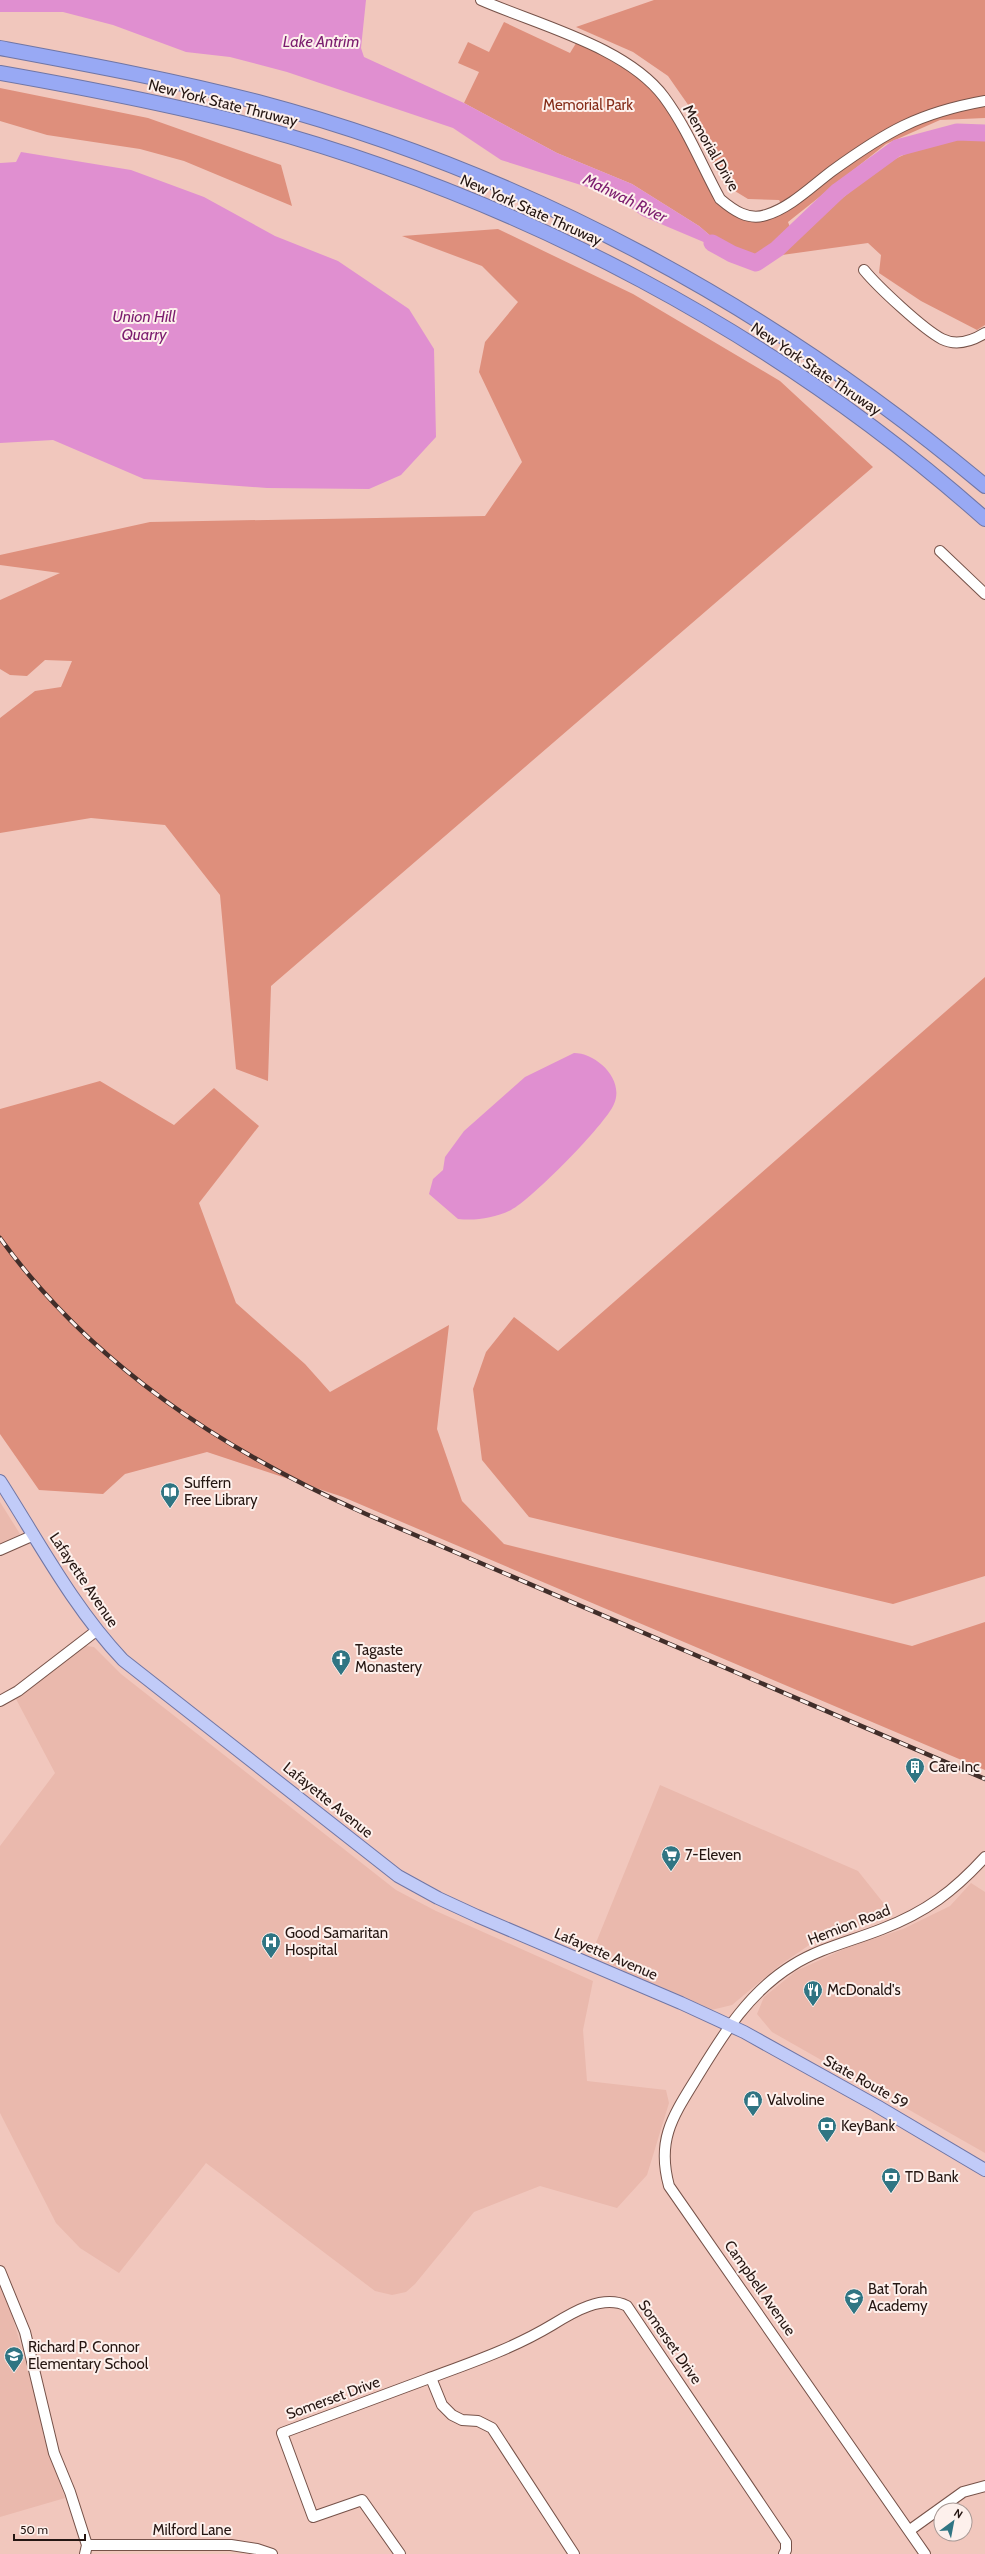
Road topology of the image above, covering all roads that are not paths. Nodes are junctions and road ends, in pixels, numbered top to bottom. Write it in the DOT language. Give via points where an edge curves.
graph roads {
  1 [pos="485,0"];
  2 [pos="0,48"];
  3 [pos="0,73"];
  4 [pos="985,102"];
  5 [pos="864,270"];
  6 [pos="985,333"];
  7 [pos="985,486"];
  8 [pos="985,519"];
  9 [pos="940,551"];
  10 [pos="985,594"];
  11 [pos="0,1481"];
  12 [pos="34,1535"];
  13 [pos="0,1550"];
  14 [pos="96,1631"];
  15 [pos="0,1701"];
  16 [pos="985,1857"];
  17 [pos="728,2026"];
  18 [pos="985,2170"];
  19 [pos="0,2271"];
  20 [pos="431,2378"];
  21 [pos="985,2486"];
  22 [pos="910,2530"];
  23 [pos="86,2550"];
  24 [pos="272,2554"];
  25 [pos="400,2554"];
  26 [pos="574,2554"];
  27 [pos="784,2554"];
  28 [pos="926,2554"];
  1 -- 4 [label="street, Memorial Drive" via="602,50 625,62 646,78 664,97 720,199 734,211 750,217 766,215 783,207 864,148 897,128 945,109"];
  2 -- 7 [label="highway, New York State Thruway" via="156,78 260,103 408,150 526,198 615,240 740,308 871,395"];
  3 -- 8 [label="highway, New York State Thruway" via="173,107 302,140 400,172 543,232 643,282 771,356 857,414"];
  5 -- 6 [label="street" via="896,302 942,339 963,343"];
  9 -- 10 [label="street"];
  11 -- 12 [label="main road, Lafayette Avenue"];
  12 -- 13 [label="street"];
  12 -- 14 [label="main road, Lafayette Avenue"];
  14 -- 15 [label="street" via="18,1691"];
  14 -- 17 [label="main road, Lafayette Avenue" via="123,1660 151,1684 215,1731 398,1876 444,1901 681,2003"];
  16 -- 17 [label="street, Hemion Road" via="956,1887 926,1909 906,1920 816,1953 793,1965 759,1992"];
  17 -- 18 [label="main road, State Route 59" via="770,2046"];
  17 -- 22 [label="street, Campbell Avenue" via="679,2106 667,2134 663,2156 670,2186"];
  19 -- 23 [label="street" via="25,2332 54,2453 70,2492"];
  20 -- 25 [label="street, Somerset Drive" via="282,2433 313,2518 362,2500"];
  20 -- 26 [label="street" via="442,2405 452,2415 462,2420 478,2421 492,2428"];
  20 -- 27 [label="street, Somerset Drive" via="526,2340 566,2317 600,2302 616,2301 627,2306 786,2542"];
  21 -- 22 [label="street" via="963,2492"];
  22 -- 28 [label="street, Campbell Avenue"];
  23 -- 24 [label="street, Milford Lane" via="231,2545 256,2548"];
}
